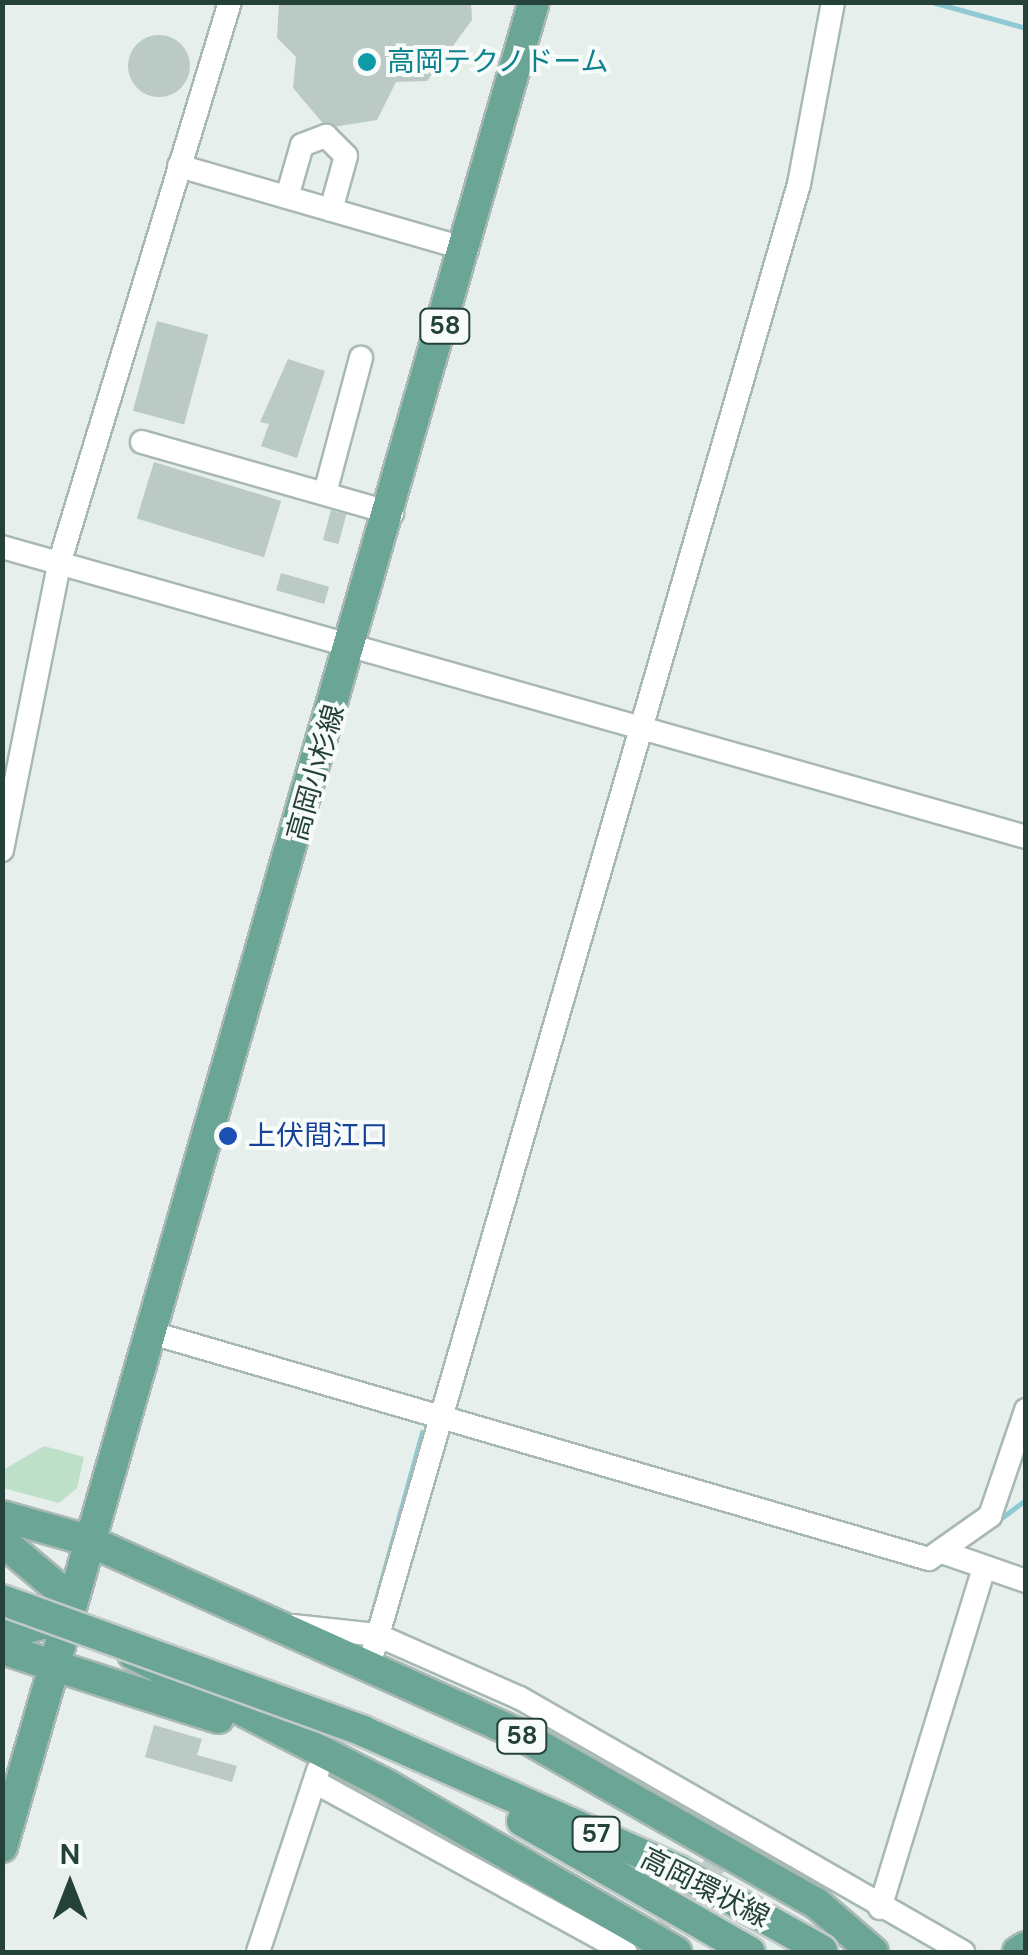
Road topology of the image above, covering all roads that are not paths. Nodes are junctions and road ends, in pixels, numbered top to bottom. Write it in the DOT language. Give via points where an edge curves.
graph roads {
  1 [pos="230,2"];
  2 [pos="534,2"];
  3 [pos="833,2"];
  4 [pos="178,166"];
  5 [pos="287,197"];
  6 [pos="331,210"];
  7 [pos="467,249"];
  8 [pos="361,358"];
  9 [pos="142,442"];
  10 [pos="325,494"];
  11 [pos="392,513"];
  12 [pos="2,547"];
  13 [pos="59,564"];
  14 [pos="352,650"];
  15 [pos="640,724"];
  16 [pos="1026,837"];
  17 [pos="2,850"];
  18 [pos="152,1333"];
  19 [pos="1026,1410"];
  20 [pos="442,1420"];
  21 [pos="2,1516"];
  22 [pos="87,1540"];
  23 [pos="2,1542"];
  24 [pos="946,1552"];
  25 [pos="146,1566"];
  26 [pos="984,1568"];
  27 [pos="1026,1580"];
  28 [pos="2,1600"];
  29 [pos="71,1604"];
  30 [pos="272,1623"];
  31 [pos="2,1634"];
  32 [pos="377,1635"];
  33 [pos="2,1649"];
  34 [pos="56,1663"];
  35 [pos="368,1666"];
  36 [pos="363,1731"];
  37 [pos="313,1761"];
  38 [pos="2,1847"];
  39 [pos="880,1908"];
  40 [pos="1026,1947"];
  41 [pos="824,1951"];
  42 [pos="258,1952"];
  43 [pos="625,1952"];
  44 [pos="676,1952"];
  45 [pos="750,1952"];
  46 [pos="872,1952"];
  47 [pos="963,1952"];
  48 [pos="1018,1952"];
  1 -- 4 [label="street"];
  2 -- 7 [label="main road, 高岡小杉線 / 58"];
  3 -- 15 [label="street" via="799,184"];
  4 -- 5 [label="street"];
  4 -- 13 [label="street"];
  5 -- 6 [label="street"];
  5 -- 6 [label="street" via="302,144 326,136 346,156"];
  6 -- 7 [label="street"];
  7 -- 11 [label="main road, 高岡小杉線 / 58"];
  8 -- 10 [label="street"];
  9 -- 10 [label="street"];
  10 -- 11 [label="street"];
  11 -- 14 [label="main road, 高岡小杉線 / 58"];
  12 -- 13 [label="street"];
  13 -- 14 [label="street"];
  13 -- 17 [label="street"];
  14 -- 15 [label="street" via="378,648"];
  14 -- 18 [label="main road, 高岡小杉線 / 58"];
  15 -- 16 [label="street"];
  15 -- 20 [label="street"];
  18 -- 20 [label="street"];
  18 -- 22 [label="main road, 高岡小杉線 / 58"];
  19 -- 24 [label="street" via="996,1505"];
  20 -- 24 [label="street" via="903,1554"];
  20 -- 32 [label="street"];
  21 -- 22 [label="main road"];
  22 -- 25 [label="main road, 58"];
  22 -- 29 [label="main road"];
  23 -- 29 [label="main road"];
  24 -- 26 [label="street"];
  25 -- 29 [label="main road"];
  25 -- 30 [label="main road, 58"];
  26 -- 27 [label="street"];
  26 -- 39 [label="street"];
  28 -- 36 [label="main road, 高岡環状線 / 57, bridge"];
  29 -- 31 [label="main road"];
  29 -- 34 [label="main road"];
  29 -- 37 [label="main road" via="154,1670"];
  30 -- 32 [label="street"];
  30 -- 35 [label="main road, 58"];
  32 -- 35 [label="street"];
  32 -- 39 [label="street" via="520,1698"];
  33 -- 34 [label="main road"];
  34 -- 37 [label="main road"];
  34 -- 38 [label="main road"];
  35 -- 46 [label="main road, 58" via="676,1818 816,1903"];
  36 -- 41 [label="main road, 高岡環状線 / 57, bridge" via="678,1870"];
  36 -- 45 [label="main road, 高岡環状線 / 57, bridge"];
  37 -- 42 [label="street"];
  37 -- 43 [label="street"];
  37 -- 44 [label="main road"];
  39 -- 47 [label="street"];
  40 -- 48 [label="main road"];
}
